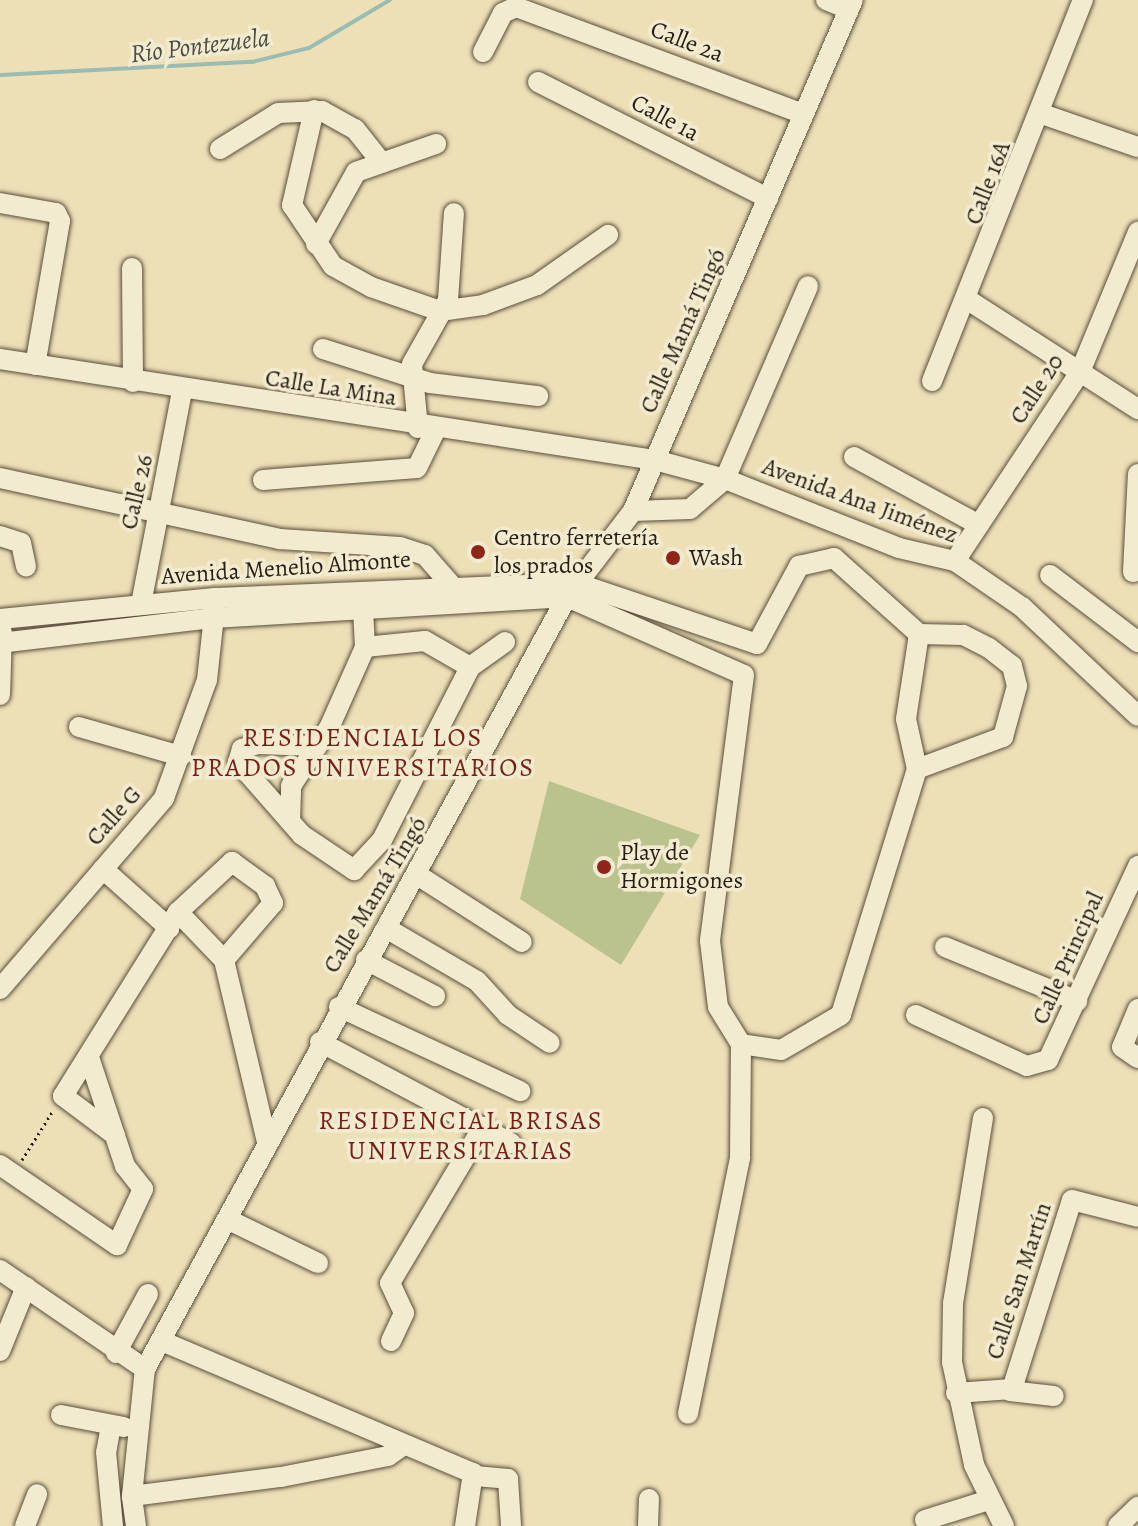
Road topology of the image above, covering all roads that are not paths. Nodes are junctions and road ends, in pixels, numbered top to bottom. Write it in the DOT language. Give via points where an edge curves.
graph roads {
  1 [pos="826,0"];
  2 [pos="1083,0"];
  3 [pos="850,5"];
  4 [pos="483,52"];
  5 [pos="538,82"];
  6 [pos="314,110"];
  7 [pos="804,114"];
  8 [pos="1042,114"];
  9 [pos="436,144"];
  10 [pos="1138,147"];
  11 [pos="220,149"];
  12 [pos="382,163"];
  13 [pos="768,198"];
  14 [pos="0,203"];
  15 [pos="454,213"];
  16 [pos="1138,232"];
  17 [pos="608,235"];
  18 [pos="316,244"];
  19 [pos="132,268"];
  20 [pos="808,286"];
  21 [pos="968,300"];
  22 [pos="440,311"];
  23 [pos="323,349"];
  24 [pos="0,359"];
  25 [pos="35,365"];
  26 [pos="1080,372"];
  27 [pos="410,378"];
  28 [pos="932,381"];
  29 [pos="133,382"];
  30 [pos="182,392"];
  31 [pos="538,396"];
  32 [pos="1138,409"];
  33 [pos="426,429"];
  34 [pos="854,457"];
  35 [pos="655,460"];
  36 [pos="1138,474"];
  37 [pos="0,478"];
  38 [pos="725,479"];
  39 [pos="263,480"];
  40 [pos="633,511"];
  41 [pos="157,516"];
  42 [pos="979,525"];
  43 [pos="0,536"];
  44 [pos="955,561"];
  45 [pos="26,566"];
  46 [pos="1133,572"];
  47 [pos="1050,575"];
  48 [pos="450,584"];
  49 [pos="571,590"];
  50 [pos="141,604"];
  51 [pos="214,608"];
  52 [pos="363,608"];
  53 [pos="1,631"];
  54 [pos="919,634"];
  55 [pos="505,642"];
  56 [pos="1138,642"];
  57 [pos="757,644"];
  58 [pos="365,647"];
  59 [pos="470,667"];
  60 [pos="744,675"];
  61 [pos="0,695"];
  62 [pos="1135,711"];
  63 [pos="79,727"];
  64 [pos="316,746"];
  65 [pos="181,756"];
  66 [pos="917,769"];
  67 [pos="290,821"];
  68 [pos="1138,866"];
  69 [pos="103,869"];
  70 [pos="419,876"];
  71 [pos="174,920"];
  72 [pos="386,928"];
  73 [pos="522,942"];
  74 [pos="945,947"];
  75 [pos="224,960"];
  76 [pos="366,960"];
  77 [pos="0,989"];
  78 [pos="435,996"];
  79 [pos="1077,1001"];
  80 [pos="339,1007"];
  81 [pos="1138,1009"];
  82 [pos="916,1015"];
  83 [pos="320,1042"];
  84 [pos="550,1043"];
  85 [pos="741,1044"];
  86 [pos="89,1057"];
  87 [pos="1138,1058"];
  88 [pos="520,1091"];
  89 [pos="983,1118"];
  90 [pos="483,1127"];
  91 [pos="115,1135"];
  92 [pos="267,1142"];
  93 [pos="511,1143"];
  94 [pos="7,1169"];
  95 [pos="1138,1217"];
  96 [pos="229,1220"];
  97 [pos="318,1263"];
  98 [pos="0,1270"];
  99 [pos="26,1287"];
  100 [pos="148,1294"];
  101 [pos="391,1341"];
  102 [pos="164,1342"];
  103 [pos="0,1351"];
  104 [pos="116,1353"];
  105 [pos="145,1369"];
  106 [pos="1010,1391"];
  107 [pos="956,1393"];
  108 [pos="1054,1396"];
  109 [pos="688,1414"];
  110 [pos="61,1415"];
  111 [pos="111,1425"];
  112 [pos="136,1429"];
  113 [pos="404,1445"];
  114 [pos="474,1483"];
  115 [pos="37,1494"];
  116 [pos="132,1496"];
  117 [pos="649,1499"];
  118 [pos="989,1500"];
  119 [pos="1138,1507"];
  120 [pos="925,1520"];
  121 [pos="25,1526"];
  122 [pos="113,1526"];
  123 [pos="136,1526"];
  124 [pos="465,1526"];
  125 [pos="474,1526"];
  126 [pos="511,1526"];
  127 [pos="648,1526"];
  128 [pos="1004,1526"];
  129 [pos="1118,1526"];
  1 -- 3 [label="street"];
  2 -- 8 [label="street, Calle 16A"];
  3 -- 7 [label="street, Calle Mamá Tingó"];
  4 -- 7 [label="street, Calle 2a" via="503,13 516,7"];
  5 -- 13 [label="street, Calle 1a"];
  6 -- 11 [label="street" via="278,113"];
  6 -- 12 [label="street" via="339,117"];
  6 -- 18 [label="street" via="292,205"];
  7 -- 13 [label="street, Calle Mamá Tingó"];
  8 -- 10 [label="street"];
  8 -- 21 [label="street, Calle 16A"];
  9 -- 12 [label="street"];
  12 -- 18 [label="street" via="350,179 334,223"];
  13 -- 35 [label="street, Calle Mamá Tingó"];
  14 -- 25 [label="street" via="56,213 60,221"];
  15 -- 22 [label="street" via="447,249 452,285"];
  16 -- 26 [label="street, Calle 20"];
  17 -- 22 [label="street" via="537,285"];
  18 -- 22 [label="street" via="345,275"];
  19 -- 29 [label="street"];
  20 -- 38 [label="street"];
  21 -- 26 [label="street"];
  21 -- 28 [label="street, Calle 16A"];
  22 -- 27 [label="street"];
  23 -- 27 [label="street"];
  24 -- 25 [label="street, Calle La Mina"];
  25 -- 29 [label="street, Calle La Mina"];
  26 -- 32 [label="street"];
  26 -- 42 [label="street, Calle 20"];
  27 -- 31 [label="street"];
  27 -- 33 [label="street"];
  29 -- 30 [label="street, Calle La Mina"];
  30 -- 33 [label="street, Calle La Mina"];
  30 -- 41 [label="street, Calle 26"];
  33 -- 35 [label="street, Calle La Mina"];
  33 -- 39 [label="street" via="417,468"];
  34 -- 42 [label="street"];
  35 -- 38 [label="street, Avenida Ana Jiménez"];
  35 -- 40 [label="street, Calle Mamá Tingó"];
  36 -- 46 [label="street"];
  37 -- 41 [label="street"];
  38 -- 40 [label="street" via="690,509"];
  38 -- 44 [label="street, Avenida Ana Jiménez" via="899,548"];
  40 -- 49 [label="street, Calle Mamá Tingó"];
  41 -- 48 [label="street" via="280,539 400,547 425,555"];
  41 -- 50 [label="street, Calle 26"];
  42 -- 44 [label="street, Calle 20"];
  43 -- 45 [label="street" via="21,543"];
  44 -- 62 [label="street, Avenida Ana Jiménez" via="1022,607"];
  47 -- 56 [label="street"];
  48 -- 49 [label="street, Avenida Menelio Almonte"];
  48 -- 51 [label="street, Avenida Menelio Almonte"];
  49 -- 52 [label="street, Avenida Menelio Almonte"];
  49 -- 57 [label="street"];
  49 -- 60 [label="street"];
  49 -- 70 [label="street, Calle Mamá Tingó"];
  50 -- 51 [label="street, Avenida Menelio Almonte"];
  50 -- 53 [label="street, Avenida Menelio Almonte"];
  51 -- 52 [label="street, Avenida Menelio Almonte"];
  51 -- 53 [label="street, Avenida Menelio Almonte"];
  51 -- 65 [label="street, Calle G" via="207,680"];
  52 -- 58 [label="street"];
  53 -- 61 [label="street"];
  54 -- 57 [label="street" via="834,558 816,559 786,584"];
  54 -- 66 [label="street" via="906,719"];
  54 -- 66 [label="street" via="963,635 989,648 1012,666 1017,686 1003,737"];
  55 -- 59 [label="street"];
  57 -- 60 [label="street"];
  58 -- 59 [label="street" via="425,641"];
  58 -- 64 [label="street"];
  59 -- 67 [label="street" via="366,863 344,867"];
  60 -- 85 [label="street" via="710,941 718,1007"];
  63 -- 65 [label="street"];
  64 -- 67 [label="street" via="291,786"];
  64 -- 67 [label="street" via="258,744 239,756 243,772"];
  65 -- 69 [label="street, Calle G" via="164,798"];
  66 -- 85 [label="street" via="841,1015 781,1050"];
  68 -- 79 [label="street, Calle Principal"];
  69 -- 71 [label="street"];
  69 -- 77 [label="street, Calle G"];
  70 -- 72 [label="street, Calle Mamá Tingó"];
  70 -- 73 [label="street"];
  71 -- 75 [label="street"];
  71 -- 75 [label="street" via="227,862 265,886 270,909"];
  71 -- 86 [label="street" via="116,1002"];
  72 -- 76 [label="street, Calle Mamá Tingó"];
  72 -- 84 [label="street" via="477,981 508,1015"];
  74 -- 79 [label="street"];
  75 -- 92 [label="street"];
  76 -- 78 [label="street"];
  76 -- 80 [label="street, Calle Mamá Tingó"];
  79 -- 82 [label="street, Calle Principal" via="1038,1066"];
  80 -- 83 [label="street, Calle Mamá Tingó"];
  80 -- 88 [label="street"];
  81 -- 87 [label="street" via="1122,1047"];
  83 -- 90 [label="street"];
  83 -- 92 [label="street, Calle Mamá Tingó"];
  85 -- 109 [label="street" via="740,1158"];
  86 -- 91 [label="street"];
  86 -- 91 [label="street" via="63,1096"];
  89 -- 107 [label="street" via="953,1304"];
  90 -- 93 [label="street"];
  90 -- 101 [label="street" via="390,1283 404,1313"];
  91 -- 94 [label="street" via="143,1193 114,1247"];
  92 -- 96 [label="street, Calle Mamá Tingó"];
  95 -- 106 [label="street, Calle San Martín" via="1070,1203"];
  96 -- 97 [label="street"];
  96 -- 102 [label="street, Calle Mamá Tingó"];
  98 -- 99 [label="street"];
  99 -- 103 [label="street"];
  99 -- 104 [label="street"];
  100 -- 104 [label="street"];
  102 -- 105 [label="street, Calle Mamá Tingó"];
  102 -- 113 [label="street"];
  104 -- 105 [label="street"];
  105 -- 112 [label="street, Calle Mamá Tingó"];
  106 -- 107 [label="street, Calle San Martín"];
  106 -- 108 [label="street"];
  107 -- 118 [label="street"];
  110 -- 111 [label="street"];
  111 -- 112 [label="street"];
  111 -- 122 [label="street"];
  112 -- 116 [label="street, Calle Mamá Tingó"];
  113 -- 114 [label="street"];
  113 -- 116 [label="street" via="388,1456 281,1477"];
  114 -- 124 [label="street"];
  114 -- 125 [label="street"];
  114 -- 126 [label="street" via="508,1479"];
  115 -- 121 [label="street"];
  116 -- 123 [label="street, Calle Mamá Tingó"];
  117 -- 127 [label="street"];
  118 -- 120 [label="street"];
  118 -- 128 [label="street"];
  119 -- 129 [label="street"];
}
